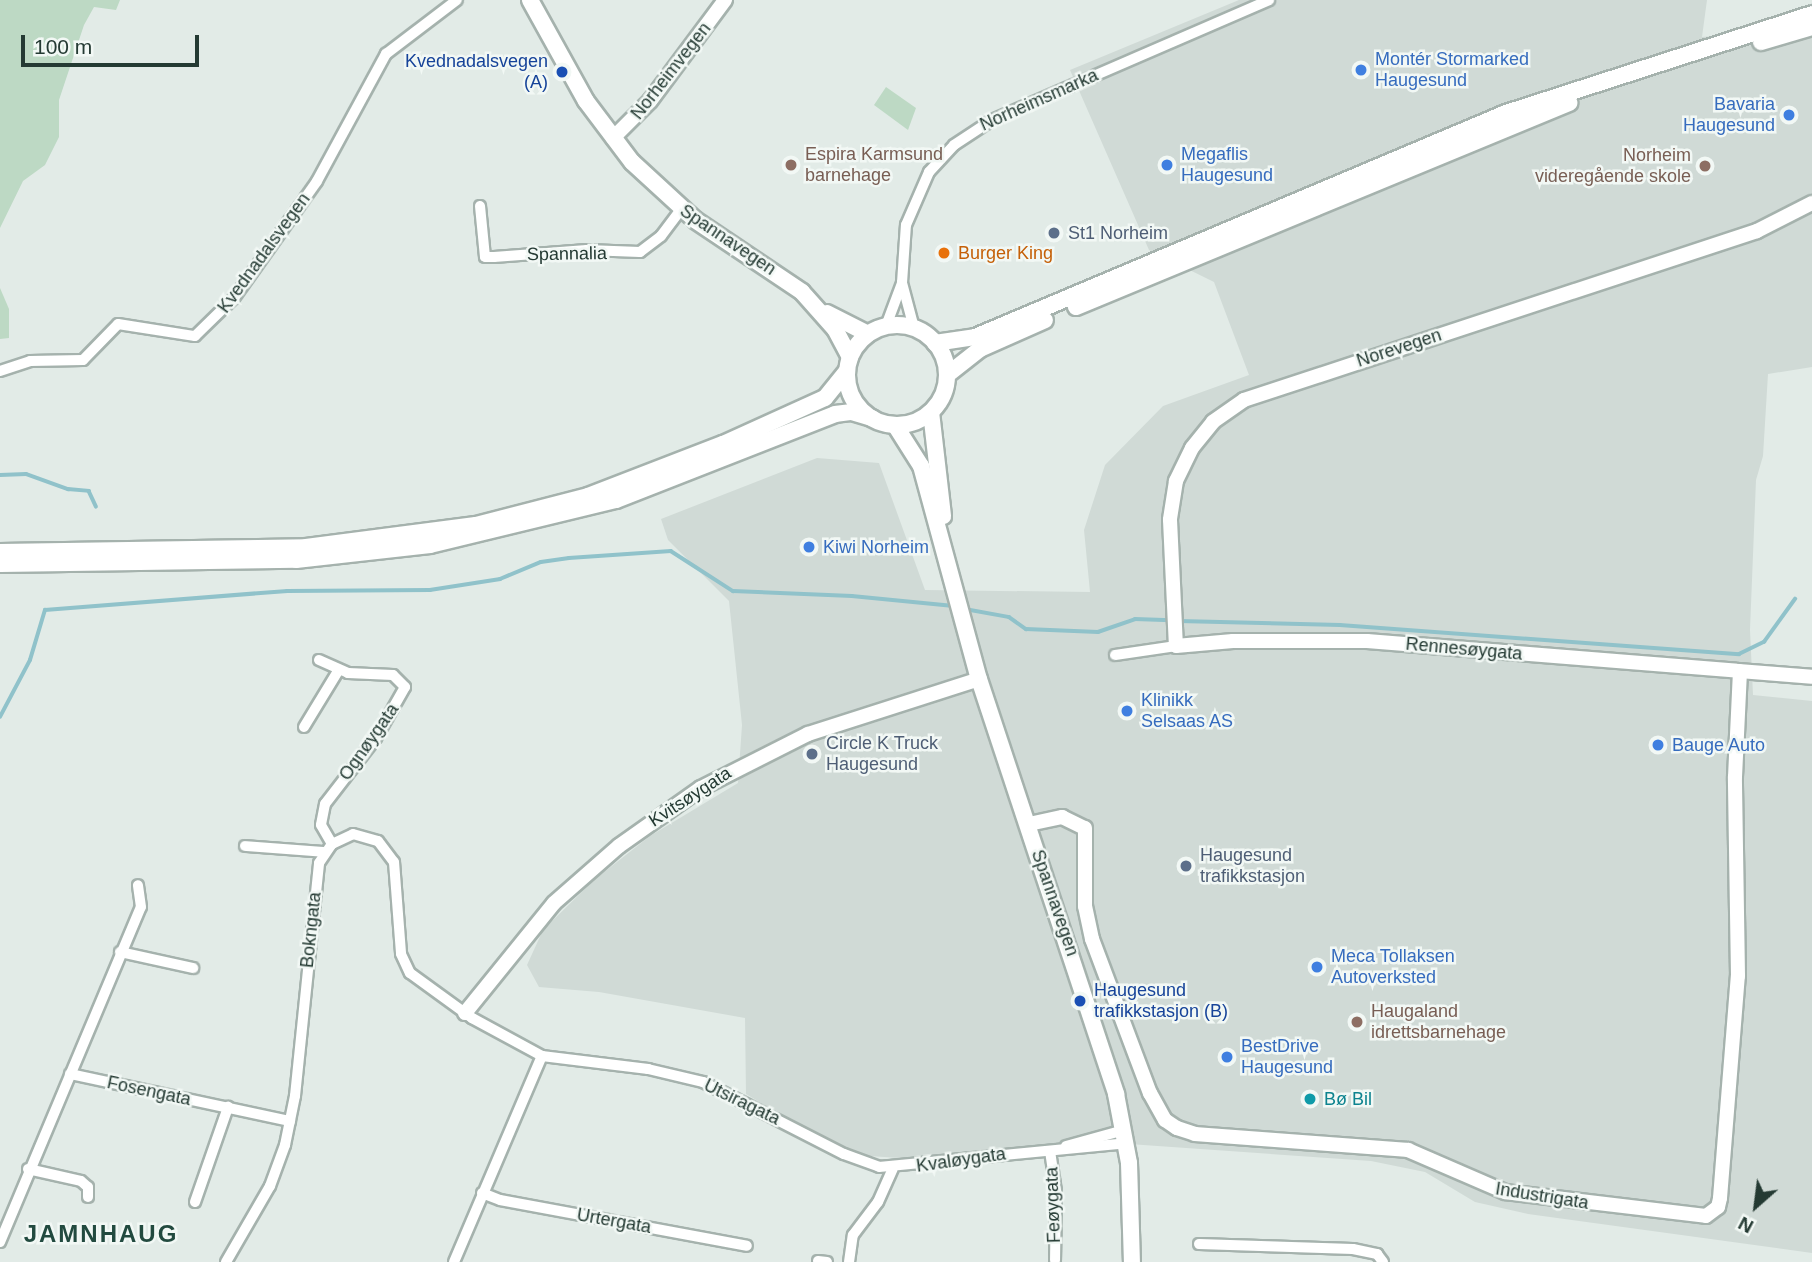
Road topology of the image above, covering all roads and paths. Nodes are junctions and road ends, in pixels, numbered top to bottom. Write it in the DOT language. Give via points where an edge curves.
graph roads {
  1 [pos="457,0"];
  2 [pos="530,0"];
  3 [pos="725,0"];
  4 [pos="1269,0"];
  5 [pos="1812,14"];
  6 [pos="1812,27"];
  7 [pos="612,138"];
  8 [pos="1812,203"];
  9 [pos="480,206"];
  10 [pos="681,209"];
  11 [pos="902,284"];
  12 [pos="813,304"];
  13 [pos="886,326"];
  14 [pos="914,328"];
  15 [pos="868,334"];
  16 [pos="935,343"];
  17 [pos="849,364"];
  18 [pos="0,371"];
  19 [pos="947,375"];
  20 [pos="931,412"];
  21 [pos="872,418"];
  22 [pos="895,425"];
  23 [pos="944,550"];
  24 [pos="0,552"];
  25 [pos="0,564"];
  26 [pos="1176,646"];
  27 [pos="1115,655"];
  28 [pos="318,660"];
  29 [pos="338,671"];
  30 [pos="1740,671"];
  31 [pos="1812,677"];
  32 [pos="979,680"];
  33 [pos="304,727"];
  34 [pos="1028,824"];
  35 [pos="245,846"];
  36 [pos="328,848"];
  37 [pos="138,884"];
  38 [pos="120,951"];
  39 [pos="193,968"];
  40 [pos="465,1013"];
  41 [pos="542,1056"];
  42 [pos="70,1074"];
  43 [pos="228,1107"];
  44 [pos="290,1121"];
  45 [pos="1125,1136"];
  46 [pos="1050,1151"];
  47 [pos="28,1169"];
  48 [pos="893,1169"];
  49 [pos="482,1192"];
  50 [pos="88,1197"];
  51 [pos="195,1202"];
  52 [pos="0,1242"];
  53 [pos="1199,1244"];
  54 [pos="747,1245"];
  55 [pos="1055,1260"];
  56 [pos="226,1262"];
  57 [pos="454,1262"];
  58 [pos="849,1262"];
  59 [pos="1132,1262"];
  60 [pos="1383,1262"];
  1 -- 18 [label="street, Kvednadalsvegen" via="386,54 317,181 234,298 195,336 118,324 83,359 30,361"];
  2 -- 7 [label="main road, Spannavegen"];
  3 -- 7 [label="street, Norheimvegen" via="650,101"];
  4 -- 11 [label="street, Norheimsmarka" via="970,132 936,163 914,201 906,225"];
  5 -- 16 [label="main road" via="1506,113 986,333"];
  6 -- 19 [label="main road" via="1567,103 1464,143 980,349"];
  7 -- 10 [label="main road, Spannavegen"];
  8 -- 26 [label="street, Norevegen" via="1757,231 1261,393 1223,414 1192,448 1172,496"];
  9 -- 10 [label="street, Spannalia" via="485,257 587,250 640,252 661,236"];
  10 -- 12 [label="main road, Spannavegen" via="770,267"];
  11 -- 13 [label="street, Norheimsmarka"];
  11 -- 14 [label="street, Norheimsmarka"];
  12 -- 15 [label="main road, Spannavegen"];
  12 -- 17 [label="main road, Spannavegen"];
  13 -- 14 [label="main road"];
  13 -- 15 [label="main road"];
  14 -- 16 [label="main road"];
  15 -- 17 [label="main road"];
  16 -- 19 [label="main road"];
  17 -- 21 [label="main road" via="853,398"];
  17 -- 24 [label="main road" via="825,398 723,444 588,496 476,525 306,547"];
  19 -- 20 [label="main road" via="941,399"];
  20 -- 22 [label="main road" via="918,421"];
  20 -- 23 [label="main road"];
  21 -- 22 [label="main road"];
  21 -- 25 [label="main road" via="852,412 835,414 615,500 430,545 287,560"];
  22 -- 23 [label="main road" via="916,452"];
  23 -- 32 [label="main road, Spannavegen"];
  26 -- 27 [label="street, Rennesøygata"];
  26 -- 30 [label="street, Rennesøygata" via="1233,641 1367,641"];
  28 -- 29 [label="street, Ognøygata"];
  29 -- 33 [label="street"];
  29 -- 36 [label="street, Ognøygata" via="393,675 405,687 376,738 325,804 321,825"];
  30 -- 31 [label="street, Rennesøygata"];
  30 -- 34 [label="street, Industrigata" via="1735,777 1738,976 1720,1198 1718,1207 1706,1216 1505,1192 1408,1150 1177,1128 1165,1119 1150,1093 1092,939 1085,906 1085,828 1062,817"];
  32 -- 34 [label="main road, Spannavegen"];
  32 -- 40 [label="street, Kvitsøygata" via="773,748 673,806 554,903"];
  34 -- 45 [label="main road, Spannavegen" via="1083,985"];
  35 -- 36 [label="street"];
  36 -- 40 [label="street" via="353,834 366,836 387,850 396,874 401,954 410,973 426,989"];
  36 -- 44 [label="street, Bokngata" via="317,877"];
  37 -- 38 [label="street" via="141,907"];
  38 -- 39 [label="street"];
  38 -- 42 [label="street"];
  40 -- 41 [label="street, Utsiragata"];
  41 -- 48 [label="street, Utsiragata" via="648,1069 703,1082 844,1154"];
  41 -- 49 [label="street"];
  42 -- 43 [label="street, Fosengata"];
  42 -- 47 [label="street"];
  43 -- 44 [label="street, Fosengata"];
  43 -- 51 [label="street"];
  44 -- 56 [label="street, Bokngata" via="270,1186"];
  45 -- 46 [label="street, Kvaløygata"];
  45 -- 59 [label="main road, Spannavegen"];
  46 -- 48 [label="street, Kvaløygata" via="962,1156"];
  46 -- 55 [label="street, Feøygata" via="1056,1191"];
  47 -- 50 [label="street" via="80,1181 88,1187"];
  47 -- 52 [label="street"];
  48 -- 58 [label="street, Kvaløygata" via="878,1202 853,1235"];
  49 -- 54 [label="street, Urtergata" via="500,1200"];
  49 -- 57 [label="street"];
  53 -- 60 [label="street" via="1353,1249 1377,1254"];
}
